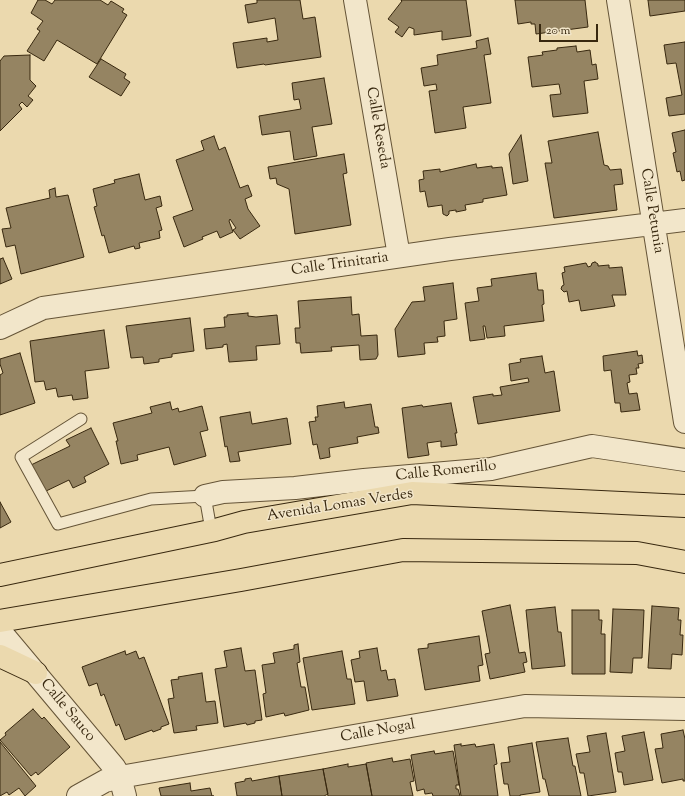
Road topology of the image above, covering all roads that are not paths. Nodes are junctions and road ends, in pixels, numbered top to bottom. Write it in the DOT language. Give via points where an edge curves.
graph roads {
  1 [pos="355,0"];
  2 [pos="618,0"];
  3 [pos="685,220"];
  4 [pos="653,224"];
  5 [pos="399,256"];
  6 [pos="0,328"];
  7 [pos="81,419"];
  8 [pos="685,422"];
  9 [pos="685,460"];
  10 [pos="205,496"];
  11 [pos="685,506"];
  12 [pos="211,530"];
  13 [pos="685,562"];
  14 [pos="0,575"];
  15 [pos="0,621"];
  16 [pos="0,631"];
  17 [pos="0,656"];
  18 [pos="36,673"];
  19 [pos="685,708"];
  20 [pos="122,787"];
  21 [pos="78,796"];
  1 -- 5 [label="street, Calle Reseda"];
  2 -- 4 [label="street, Calle Petunia"];
  3 -- 4 [label="street, Calle Trinitaria"];
  4 -- 5 [label="street, Calle Trinitaria"];
  4 -- 8 [label="street, Calle Petunia"];
  5 -- 6 [label="street, Calle Trinitaria" via="43,308"];
  7 -- 10 [label="lane" via="21,458 58,524 151,499"];
  9 -- 10 [label="street, Calle Romerillo" via="592,446 491,469 295,488 222,492"];
  10 -- 12 [label="lane"];
  11 -- 12 [label="main road, Avenida Lomas Verdes" via="412,493"];
  12 -- 14 [label="main road, Avenida Lomas Verdes"];
  13 -- 15 [label="main road" via="637,553 403,550"];
  16 -- 18 [label="street, Calle Sauco"];
  17 -- 18 [label="main road"];
  18 -- 20 [label="street, Calle Sauco" via="114,767"];
  19 -- 20 [label="street, Calle Nogal" via="525,706"];
  20 -- 21 [label="street, Calle Nogal" via="105,781"];
}
